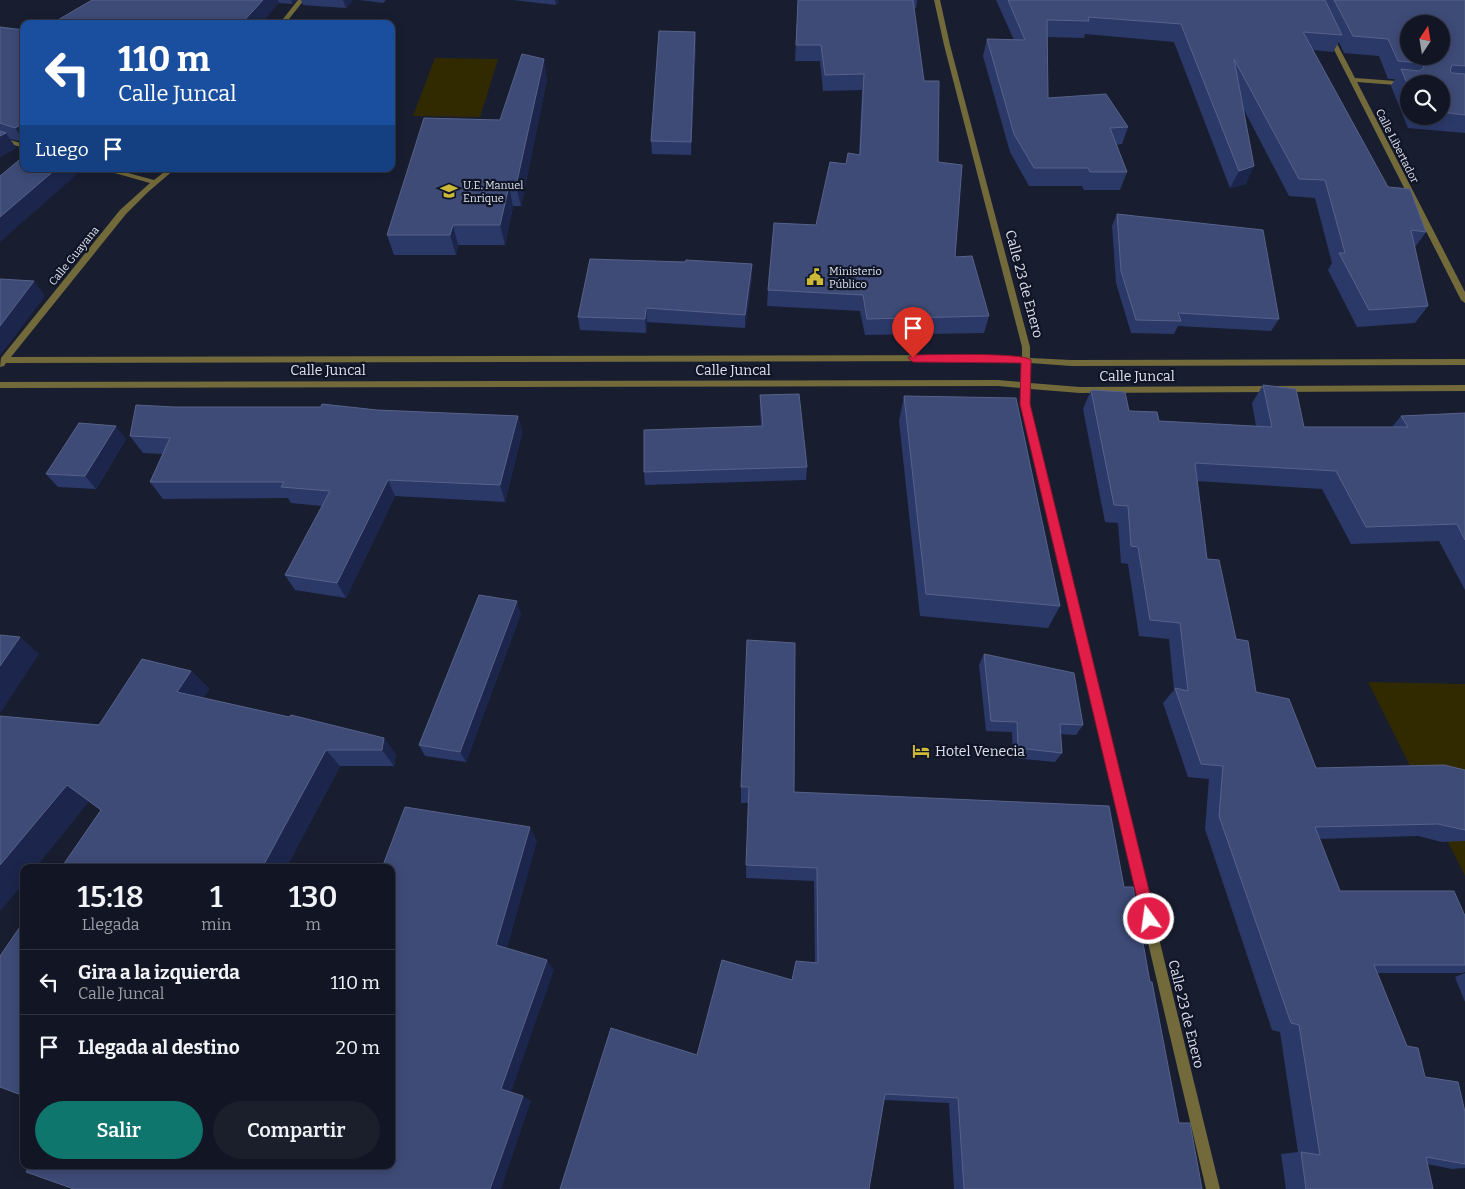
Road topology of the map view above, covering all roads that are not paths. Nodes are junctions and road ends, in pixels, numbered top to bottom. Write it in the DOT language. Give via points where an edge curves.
graph roads {
  1 [pos="301,0"];
  2 [pos="937,0"];
  3 [pos="285,20"];
  4 [pos="1327,31"];
  5 [pos="1353,80"];
  6 [pos="1400,83"];
  7 [pos="0,139"];
  8 [pos="20,145"];
  9 [pos="117,172"];
  10 [pos="168,172"];
  11 [pos="155,182"];
  12 [pos="1465,300"];
  13 [pos="1026,360"];
  14 [pos="2,362"];
  15 [pos="1465,362"];
  16 [pos="0,385"];
  17 [pos="1025,385"];
  18 [pos="1465,388"];
  19 [pos="1213,1189"];
  1 -- 3 [label="street"];
  2 -- 13 [label="street, Calle 23 de Enero" via="1026,347"];
  4 -- 5 [label="street, Calle Libertador"];
  5 -- 6 [label="street"];
  5 -- 12 [label="street, Calle Libertador"];
  7 -- 8 [label="street"];
  9 -- 11 [label="street"];
  10 -- 11 [label="street, Calle Guayana"];
  11 -- 14 [label="street, Calle Guayana" via="124,212"];
  13 -- 14 [label="street, Calle Juncal"];
  13 -- 15 [label="street, Calle Juncal" via="1072,363"];
  13 -- 17 [label="street, Calle 23 de Enero"];
  16 -- 17 [label="street, Calle Juncal"];
  17 -- 18 [label="street, Calle Juncal" via="1080,390"];
  17 -- 19 [label="street, Calle 23 de Enero" via="1025,404"];
}
